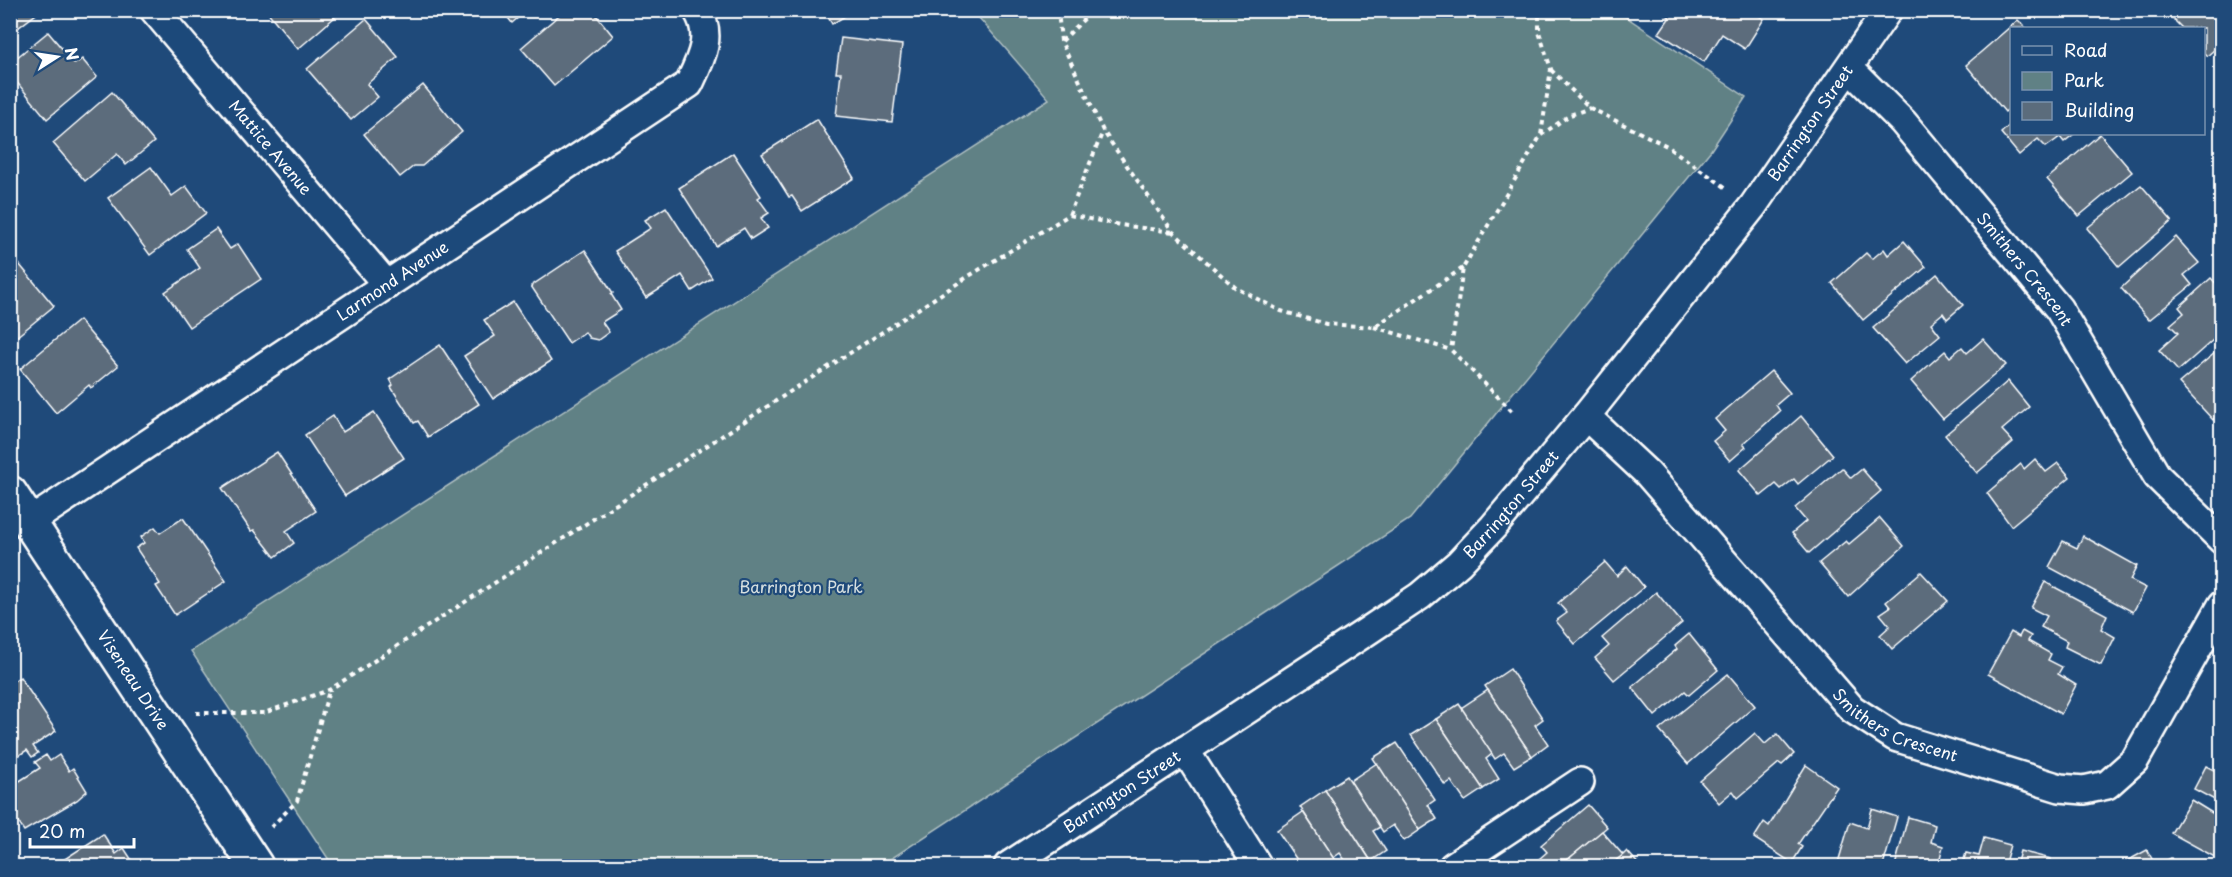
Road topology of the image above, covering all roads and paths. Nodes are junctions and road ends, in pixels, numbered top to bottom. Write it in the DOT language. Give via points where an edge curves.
graph roads {
  1 [pos="154,10"];
  2 [pos="697,10"];
  3 [pos="1058,10"];
  4 [pos="1093,10"];
  5 [pos="1539,10"];
  6 [pos="1888,10"];
  7 [pos="1061,41"];
  8 [pos="1551,69"];
  9 [pos="1850,69"];
  10 [pos="1590,108"];
  11 [pos="1103,131"];
  12 [pos="1541,135"];
  13 [pos="1753,206"];
  14 [pos="1069,215"];
  15 [pos="1173,232"];
  16 [pos="1462,268"];
  17 [pos="387,285"];
  18 [pos="1374,327"];
  19 [pos="1451,350"];
  20 [pos="1512,411"];
  21 [pos="1586,416"];
  22 [pos="10,493"];
  23 [pos="31,521"];
  24 [pos="2222,540"];
  25 [pos="2222,605"];
  26 [pos="329,690"];
  27 [pos="153,712"];
  28 [pos="1185,750"];
  29 [pos="1580,782"];
  30 [pos="250,859"];
  31 [pos="1467,863"];
  32 [pos="1008,867"];
  33 [pos="1258,867"];
  1 -- 17 [label="street, Mattice Avenue"];
  2 -- 17 [label="street, Larmond Avenue" via="705,49 689,84"];
  3 -- 7 [label="path"];
  4 -- 7 [label="path"];
  5 -- 8 [label="path" via="1539,32"];
  6 -- 9 [label="street, Barrington Street"];
  7 -- 11 [label="path"];
  8 -- 10 [label="path"];
  8 -- 12 [label="path"];
  9 -- 13 [label="street, Barrington Street"];
  9 -- 24 [label="street, Smithers Crescent" via="1902,122 2059,309 2157,476"];
  10 -- 12 [label="path" via="1570,115"];
  10 -- 13 [label="path" via="1666,146"];
  11 -- 14 [label="path"];
  11 -- 15 [label="path"];
  12 -- 16 [label="path"];
  13 -- 21 [label="street, Barrington Street"];
  14 -- 15 [label="path"];
  14 -- 26 [label="path"];
  15 -- 18 [label="path" via="1236,288 1281,311 1326,324"];
  16 -- 18 [label="path"];
  16 -- 19 [label="path"];
  17 -- 23 [label="street, Larmond Avenue"];
  18 -- 19 [label="path"];
  19 -- 20 [label="path"];
  21 -- 25 [label="street, Smithers Crescent" via="1648,474 1852,709 1895,737 2060,788 2084,790 2107,785 2135,760"];
  21 -- 28 [label="street, Barrington Street" via="1493,527 1428,589"];
  22 -- 23 [label="street, Viseneau Drive"];
  23 -- 27 [label="street, Viseneau Drive"];
  26 -- 27 [label="path" via="264,713"];
  26 -- 30 [label="path" via="297,801"];
  27 -- 30 [label="street, Viseneau Drive"];
  28 -- 32 [label="street, Barrington Street"];
  28 -- 33 [label="street"];
  29 -- 31 [label="street"];
}
